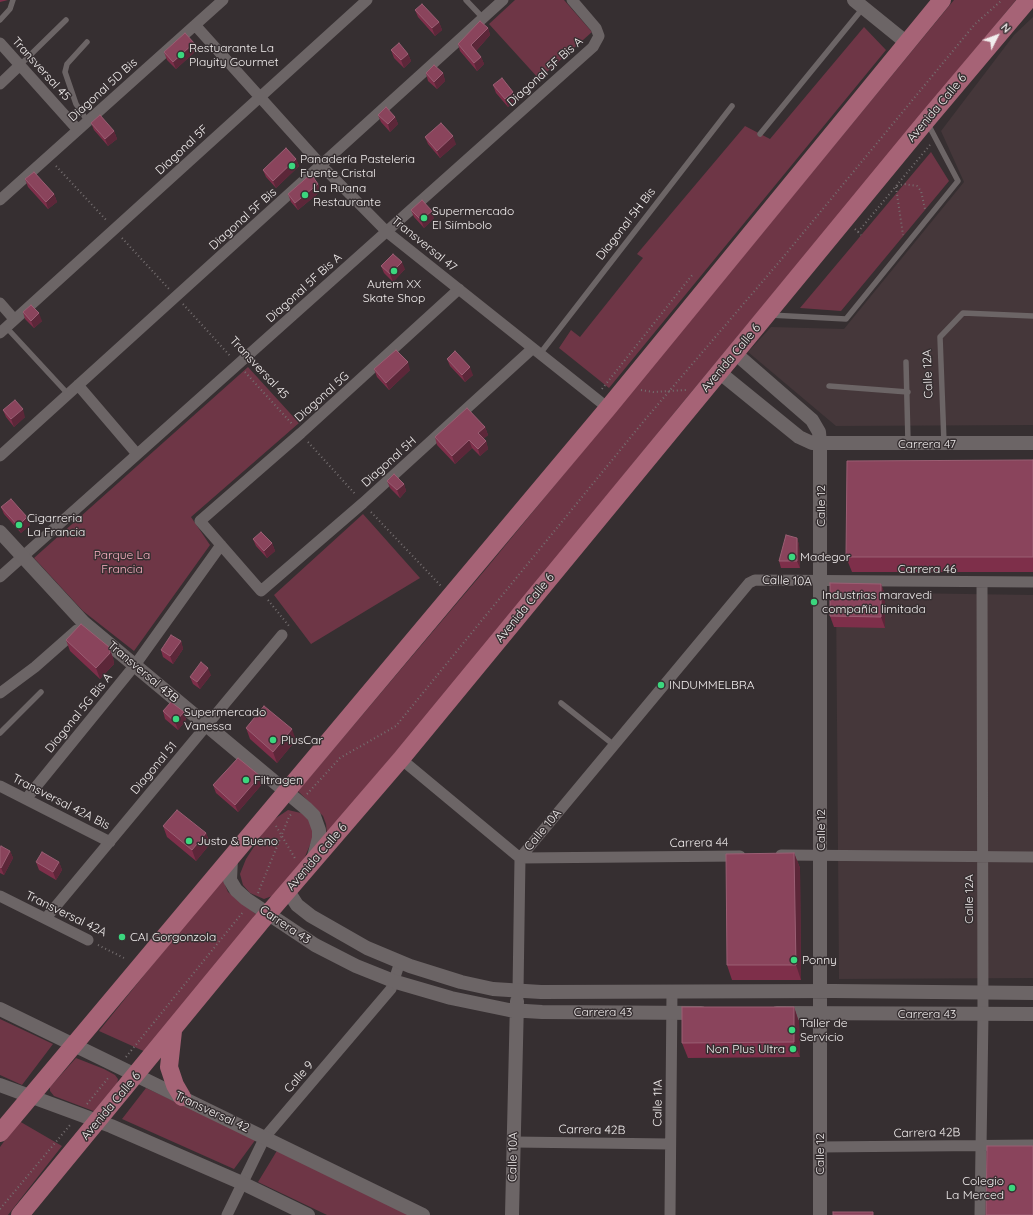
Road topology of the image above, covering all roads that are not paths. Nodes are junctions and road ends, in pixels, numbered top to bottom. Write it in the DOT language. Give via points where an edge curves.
graph roads {
  1 [pos="14,0"];
  2 [pos="223,0"];
  3 [pos="367,0"];
  4 [pos="466,0"];
  5 [pos="503,0"];
  6 [pos="572,0"];
  7 [pos="942,0"];
  8 [pos="1028,0"];
  9 [pos="858,4"];
  10 [pos="483,18"];
  11 [pos="0,20"];
  12 [pos="66,20"];
  13 [pos="195,25"];
  14 [pos="87,42"];
  15 [pos="0,43"];
  16 [pos="907,43"];
  17 [pos="20,65"];
  18 [pos="0,84"];
  19 [pos="259,97"];
  20 [pos="732,106"];
  21 [pos="926,121"];
  22 [pos="88,122"];
  23 [pos="78,130"];
  24 [pos="760,134"];
  25 [pos="322,166"];
  26 [pos="0,200"];
  27 [pos="387,232"];
  28 [pos="459,289"];
  29 [pos="0,303"];
  30 [pos="766,315"];
  31 [pos="1033,316"];
  32 [pos="7,326"];
  33 [pos="536,352"];
  34 [pos="735,353"];
  35 [pos="906,362"];
  36 [pos="719,372"];
  37 [pos="78,385"];
  38 [pos="829,386"];
  39 [pos="908,392"];
  40 [pos="68,394"];
  41 [pos="601,403"];
  42 [pos="1033,443"];
  43 [pos="820,444"];
  44 [pos="908,444"];
  45 [pos="944,444"];
  46 [pos="137,454"];
  47 [pos="0,456"];
  48 [pos="0,532"];
  49 [pos="222,545"];
  50 [pos="23,558"];
  51 [pos="0,577"];
  52 [pos="821,582"];
  53 [pos="982,582"];
  54 [pos="1033,582"];
  55 [pos="84,623"];
  56 [pos="282,635"];
  57 [pos="135,665"];
  58 [pos="40,692"];
  59 [pos="0,693"];
  60 [pos="561,702"];
  61 [pos="207,725"];
  62 [pos="1,729"];
  63 [pos="614,745"];
  64 [pos="401,759"];
  65 [pos="0,786"];
  66 [pos="287,791"];
  67 [pos="26,800"];
  68 [pos="110,842"];
  69 [pos="774,855"];
  70 [pos="821,855"];
  71 [pos="750,856"];
  72 [pos="982,856"];
  73 [pos="1033,857"];
  74 [pos="231,858"];
  75 [pos="520,858"];
  76 [pos="308,868"];
  77 [pos="288,891"];
  78 [pos="0,896"];
  79 [pos="268,914"];
  80 [pos="46,918"];
  81 [pos="88,940"];
  82 [pos="400,962"];
  83 [pos="394,981"];
  84 [pos="518,991"];
  85 [pos="672,991"];
  86 [pos="821,991"];
  87 [pos="983,993"];
  88 [pos="1033,993"];
  89 [pos="0,1009"];
  90 [pos="517,1010"];
  91 [pos="672,1013"];
  92 [pos="711,1013"];
  93 [pos="766,1013"];
  94 [pos="821,1014"];
  95 [pos="1033,1014"];
  96 [pos="983,1015"];
  97 [pos="173,1030"];
  98 [pos="74,1046"];
  99 [pos="136,1076"];
  100 [pos="0,1085"];
  101 [pos="30,1097"];
  102 [pos="182,1097"];
  103 [pos="98,1122"];
  104 [pos="0,1133"];
  105 [pos="265,1137"];
  106 [pos="514,1142"];
  107 [pos="670,1144"];
  108 [pos="981,1145"];
  109 [pos="1033,1145"];
  110 [pos="820,1147"];
  111 [pos="242,1184"];
  112 [pos="20,1215"];
  113 [pos="227,1215"];
  114 [pos="308,1215"];
  115 [pos="423,1215"];
  116 [pos="512,1215"];
  117 [pos="670,1215"];
  118 [pos="820,1215"];
  119 [pos="980,1215"];
  1 -- 11 [label="lane"];
  2 -- 13 [label="street, Diagonal 5D Bis"];
  3 -- 19 [label="street, Diagonal 5F"];
  4 -- 10 [label="lane"];
  5 -- 10 [label="street, Diagonal 5F Bis"];
  6 -- 27 [label="street, Diagonal 5F Bis A" via="596,28 599,36 593,47"];
  7 -- 16 [label="main road"];
  8 -- 21 [label="main road, Avenida Calle 6"];
  9 -- 16 [label="street"];
  9 -- 24 [label="lane"];
  10 -- 25 [label="street, Diagonal 5F Bis"];
  12 -- 17 [label="lane"];
  13 -- 19 [label="street, Transversal 47"];
  13 -- 22 [label="street, Diagonal 5D Bis"];
  14 -- 22 [label="lane" via="67,64 65,72 76,104"];
  15 -- 17 [label="street, Transversal 45"];
  16 -- 41 [label="main road" via="624,388"];
  17 -- 18 [label="street"];
  17 -- 23 [label="street, Transversal 45"];
  19 -- 25 [label="street, Transversal 47"];
  19 -- 32 [label="street, Diagonal 5F"];
  20 -- 33 [label="lane, Diagonal 5H Bis"];
  21 -- 30 [label="main road, Avenida Calle 6"];
  21 -- 30 [label="lane" via="958,181 846,319"];
  22 -- 23 [label="street, Diagonal 5D Bis"];
  23 -- 26 [label="street, Diagonal 5D Bis"];
  25 -- 27 [label="street, Transversal 47"];
  25 -- 37 [label="street, Diagonal 5F Bis"];
  27 -- 28 [label="street, Transversal 47"];
  27 -- 46 [label="street, Diagonal 5F Bis A"];
  28 -- 33 [label="street, Transversal 47"];
  28 -- 49 [label="street, Diagonal 5G" via="200,521"];
  29 -- 32 [label="street"];
  30 -- 34 [label="main road, Avenida Calle 6"];
  31 -- 45 [label="lane, Calle 12A" via="963,313 940,337"];
  32 -- 40 [label="lane"];
  33 -- 41 [label="street, Transversal 47"];
  33 -- 49 [label="street, Diagonal 5H" via="261,591"];
  34 -- 36 [label="main road, Avenida Calle 6"];
  34 -- 43 [label="street" via="812,420 819,432"];
  35 -- 39 [label="lane"];
  36 -- 43 [label="street, Carrera 47" via="799,437"];
  36 -- 64 [label="main road, Avenida Calle 6"];
  37 -- 40 [label="street, Diagonal 5F Bis"];
  37 -- 46 [label="street"];
  38 -- 39 [label="lane"];
  39 -- 44 [label="lane"];
  40 -- 47 [label="street, Diagonal 5F Bis"];
  41 -- 66 [label="main road" via="450,596"];
  42 -- 45 [label="street, Carrera 47"];
  43 -- 44 [label="street, Carrera 47"];
  43 -- 52 [label="street, Calle 12"];
  44 -- 45 [label="street, Carrera 47"];
  46 -- 50 [label="street, Diagonal 5F Bis A"];
  48 -- 50 [label="street, Transversal 43B"];
  49 -- 57 [label="street, Diagonal 5G Bis A"];
  50 -- 51 [label="street, Diagonal 5F Bis A"];
  50 -- 55 [label="street, Transversal 43B"];
  52 -- 53 [label="street, Carrera 46"];
  52 -- 63 [label="street, Calle 10A" via="755,580 749,583"];
  52 -- 70 [label="street, Calle 12"];
  53 -- 54 [label="street, Carrera 46"];
  53 -- 72 [label="street, Calle 12A"];
  55 -- 57 [label="street, Transversal 43B"];
  55 -- 59 [label="street" via="61,646"];
  56 -- 61 [label="street, Diagonal 51"];
  57 -- 61 [label="street, Transversal 43B"];
  57 -- 67 [label="street, Diagonal 5G Bis A"];
  58 -- 62 [label="lane"];
  60 -- 63 [label="lane"];
  61 -- 66 [label="street, Transversal 43B"];
  61 -- 68 [label="street, Diagonal 51"];
  63 -- 75 [label="street, Calle 10A"];
  64 -- 75 [label="street"];
  64 -- 76 [label="main road, Avenida Calle 6"];
  65 -- 67 [label="street, Transversal 42A Bis"];
  66 -- 74 [label="main road"];
  66 -- 76 [label="street, Transversal 43B" via="317,822 319,838"];
  67 -- 68 [label="street, Transversal 42A Bis"];
  68 -- 80 [label="street, Diagonal 51"];
  69 -- 70 [label="street"];
  70 -- 72 [label="street"];
  70 -- 86 [label="street, Calle 12"];
  71 -- 75 [label="street, Carrera 44"];
  72 -- 73 [label="street"];
  72 -- 87 [label="street, Calle 12A"];
  74 -- 79 [label="street, Carrera 43" via="230,874 233,885 240,894"];
  74 -- 98 [label="main road"];
  75 -- 84 [label="street, Calle 10A"];
  76 -- 77 [label="main road, Avenida Calle 6"];
  77 -- 79 [label="main road, Avenida Calle 6"];
  77 -- 82 [label="street, Carrera 43" via="297,905 317,920 367,948"];
  78 -- 80 [label="street, Transversal 42A"];
  79 -- 83 [label="street, Carrera 43" via="337,956"];
  79 -- 97 [label="main road, Avenida Calle 6"];
  80 -- 81 [label="street, Transversal 42A"];
  82 -- 83 [label="street, Calle 9"];
  82 -- 84 [label="street, Carrera 43" via="476,986"];
  83 -- 90 [label="street, Carrera 43" via="451,998"];
  83 -- 105 [label="street, Calle 9" via="391,989"];
  84 -- 85 [label="street, Carrera 43"];
  84 -- 90 [label="street, Calle 10A"];
  85 -- 86 [label="street, Carrera 43"];
  85 -- 91 [label="street, Calle 11A"];
  86 -- 87 [label="street, Carrera 43"];
  86 -- 94 [label="street, Calle 12"];
  87 -- 88 [label="street, Carrera 43"];
  87 -- 96 [label="street, Calle 12A"];
  89 -- 98 [label="street, Transversal 42"];
  90 -- 91 [label="street, Carrera 43"];
  90 -- 106 [label="street, Calle 10A"];
  91 -- 92 [label="street, Carrera 43"];
  91 -- 107 [label="street, Calle 11A"];
  93 -- 94 [label="street, Carrera 43"];
  94 -- 96 [label="street, Carrera 43"];
  94 -- 110 [label="street, Calle 12"];
  95 -- 96 [label="street, Carrera 43"];
  96 -- 108 [label="street, Calle 12A"];
  97 -- 99 [label="main road, Avenida Calle 6"];
  97 -- 102 [label="main road" via="169,1067"];
  98 -- 99 [label="street, Transversal 42"];
  98 -- 101 [label="main road"];
  99 -- 102 [label="street, Transversal 42"];
  99 -- 103 [label="main road, Avenida Calle 6"];
  100 -- 101 [label="street"];
  101 -- 103 [label="street"];
  101 -- 104 [label="main road"];
  102 -- 105 [label="street, Transversal 42"];
  103 -- 111 [label="street"];
  103 -- 112 [label="main road, Avenida Calle 6"];
  105 -- 111 [label="street, Calle 9"];
  105 -- 115 [label="street, Transversal 42"];
  106 -- 107 [label="street, Carrera 42B"];
  106 -- 116 [label="street, Calle 10A"];
  107 -- 117 [label="street, Calle 11A"];
  108 -- 109 [label="street, Carrera 42B"];
  108 -- 110 [label="street, Carrera 42B"];
  108 -- 119 [label="street, Calle 12A"];
  110 -- 118 [label="street, Calle 12"];
  111 -- 113 [label="street, Calle 9"];
  111 -- 114 [label="street"];
}
